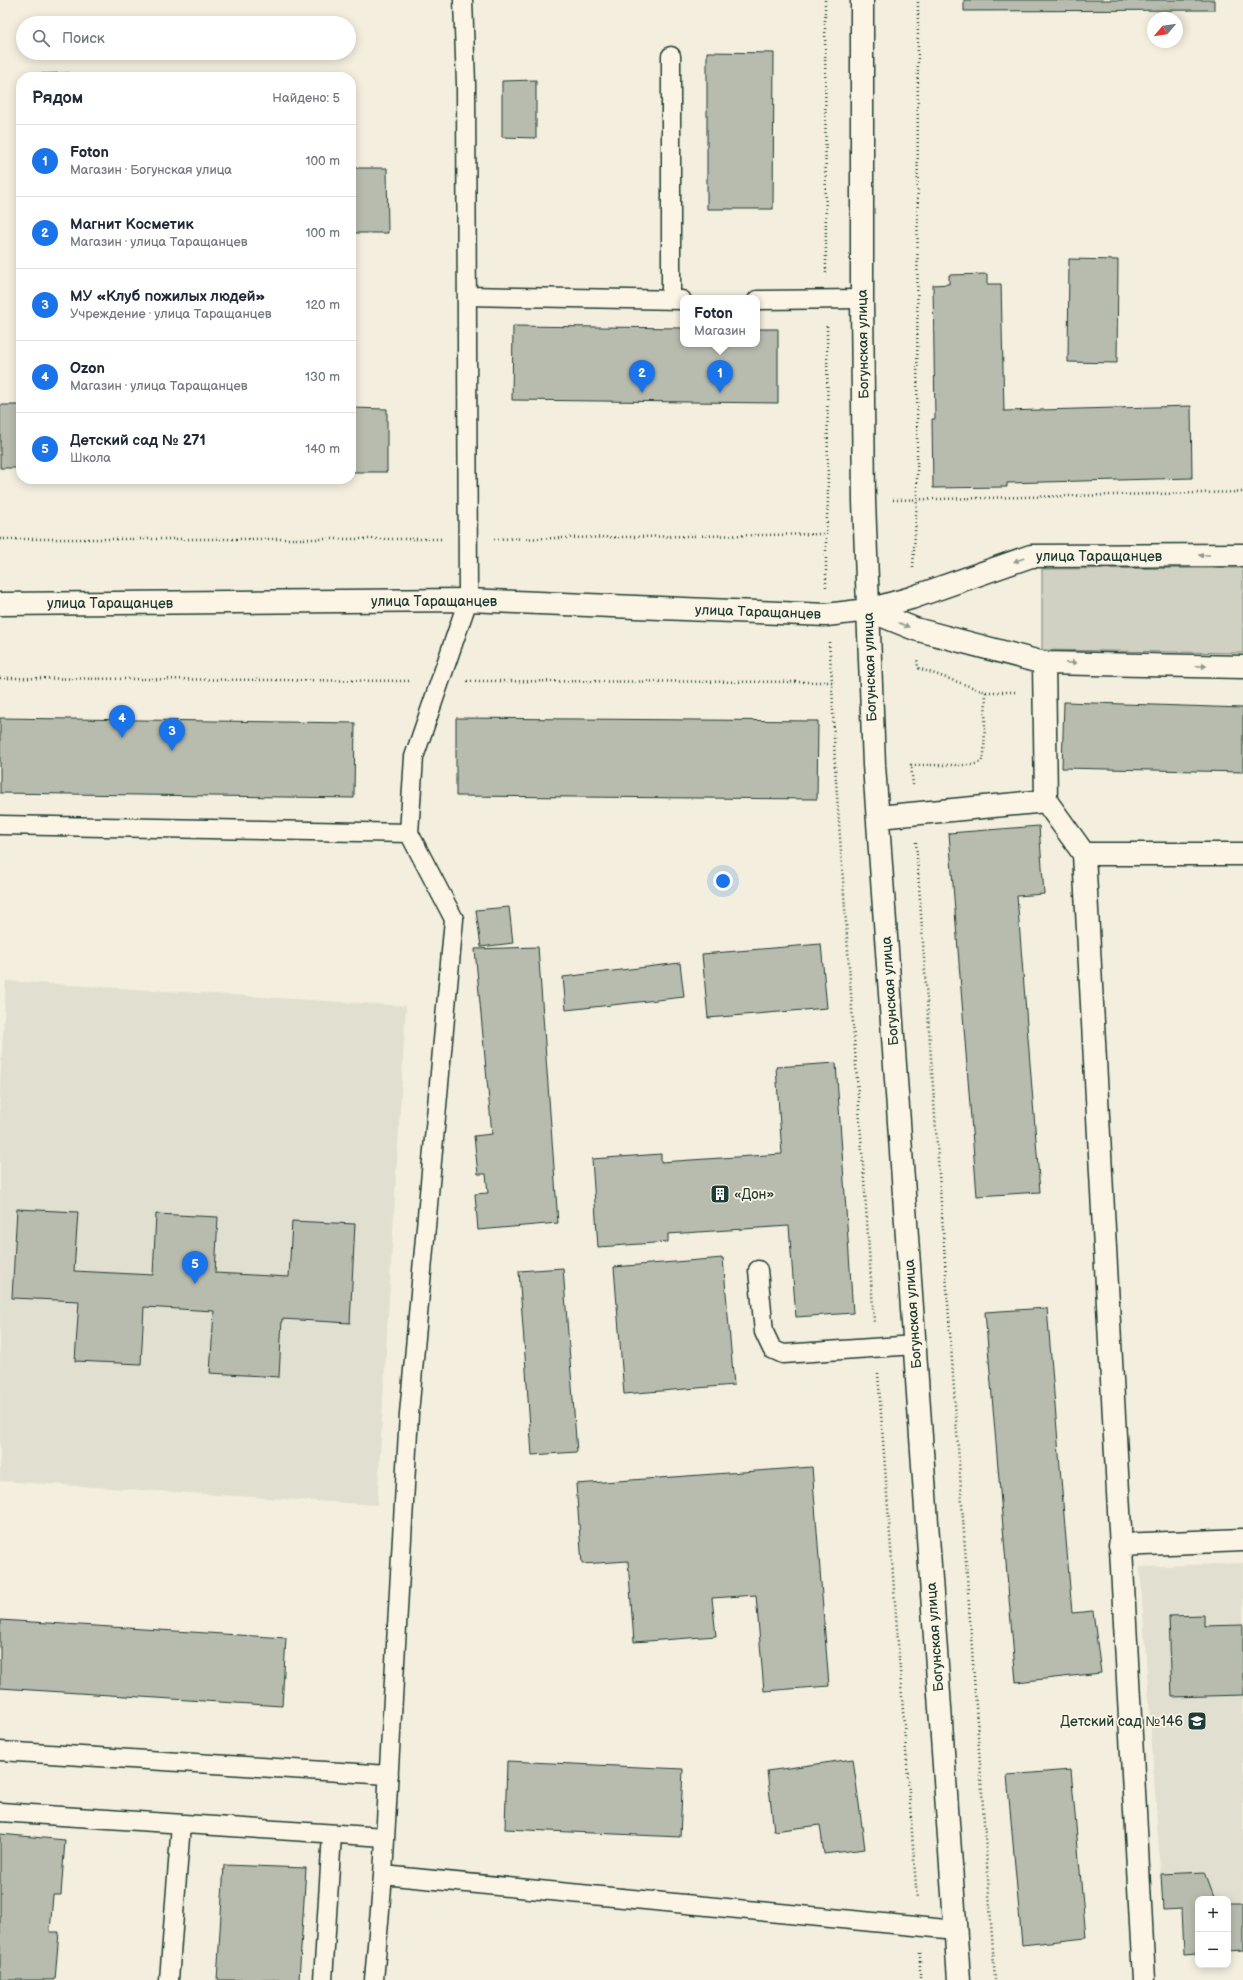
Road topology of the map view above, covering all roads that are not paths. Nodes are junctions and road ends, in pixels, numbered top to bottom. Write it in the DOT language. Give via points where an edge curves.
graph roads {
  1 [pos="463,0"];
  2 [pos="862,0"];
  3 [pos="671,56"];
  4 [pos="466,296"];
  5 [pos="862,299"];
  6 [pos="677,300"];
  7 [pos="760,300"];
  8 [pos="1243,555"];
  9 [pos="468,600"];
  10 [pos="0,604"];
  11 [pos="868,610"];
  12 [pos="1044,663"];
  13 [pos="1243,666"];
  14 [pos="1046,801"];
  15 [pos="878,817"];
  16 [pos="0,825"];
  17 [pos="409,833"];
  18 [pos="1084,854"];
  19 [pos="1243,854"];
  20 [pos="758,1270"];
  21 [pos="915,1345"];
  22 [pos="1243,1540"];
  23 [pos="1120,1546"];
  24 [pos="0,1751"];
  25 [pos="389,1774"];
  26 [pos="0,1812"];
  27 [pos="181,1824"];
  28 [pos="332,1834"];
  29 [pos="385,1837"];
  30 [pos="383,1875"];
  31 [pos="956,1930"];
  32 [pos="169,1980"];
  33 [pos="323,1980"];
  34 [pos="374,1980"];
  35 [pos="959,1980"];
  36 [pos="1144,1980"];
  1 -- 4 [label="lane" via="466,84"];
  2 -- 5 [label="street, Богунская улица"];
  3 -- 6 [label="lane"];
  4 -- 6 [label="lane"];
  4 -- 9 [label="lane"];
  5 -- 7 [label="lane"];
  5 -- 11 [label="street, Богунская улица"];
  8 -- 11 [label="street, улица Таращанцев, one-way" via="1031,556 911,598"];
  9 -- 10 [label="street, улица Таращанцев"];
  9 -- 11 [label="street, улица Таращанцев" via="826,615"];
  9 -- 17 [label="lane" via="414,757"];
  11 -- 12 [label="street, улица Таращанцев, one-way" via="915,630"];
  11 -- 15 [label="street, Богунская улица"];
  12 -- 13 [label="street, улица Таращанцев, one-way"];
  12 -- 14 [label="street"];
  14 -- 15 [label="street"];
  14 -- 18 [label="street"];
  15 -- 21 [label="street, Богунская улица"];
  16 -- 17 [label="lane"];
  17 -- 25 [label="lane" via="454,918 409,1414"];
  18 -- 19 [label="street"];
  18 -- 23 [label="street"];
  20 -- 21 [label="lane" via="764,1332 772,1349 778,1352 783,1354"];
  21 -- 31 [label="street, Богунская улица"];
  22 -- 23 [label="street"];
  23 -- 36 [label="street"];
  24 -- 25 [label="lane"];
  25 -- 29 [label="lane"];
  26 -- 27 [label="lane"];
  27 -- 28 [label="lane"];
  27 -- 32 [label="lane"];
  28 -- 29 [label="lane"];
  28 -- 33 [label="lane"];
  29 -- 30 [label="lane"];
  30 -- 31 [label="lane"];
  30 -- 34 [label="lane"];
  31 -- 35 [label="street, Богунская улица"];
}
